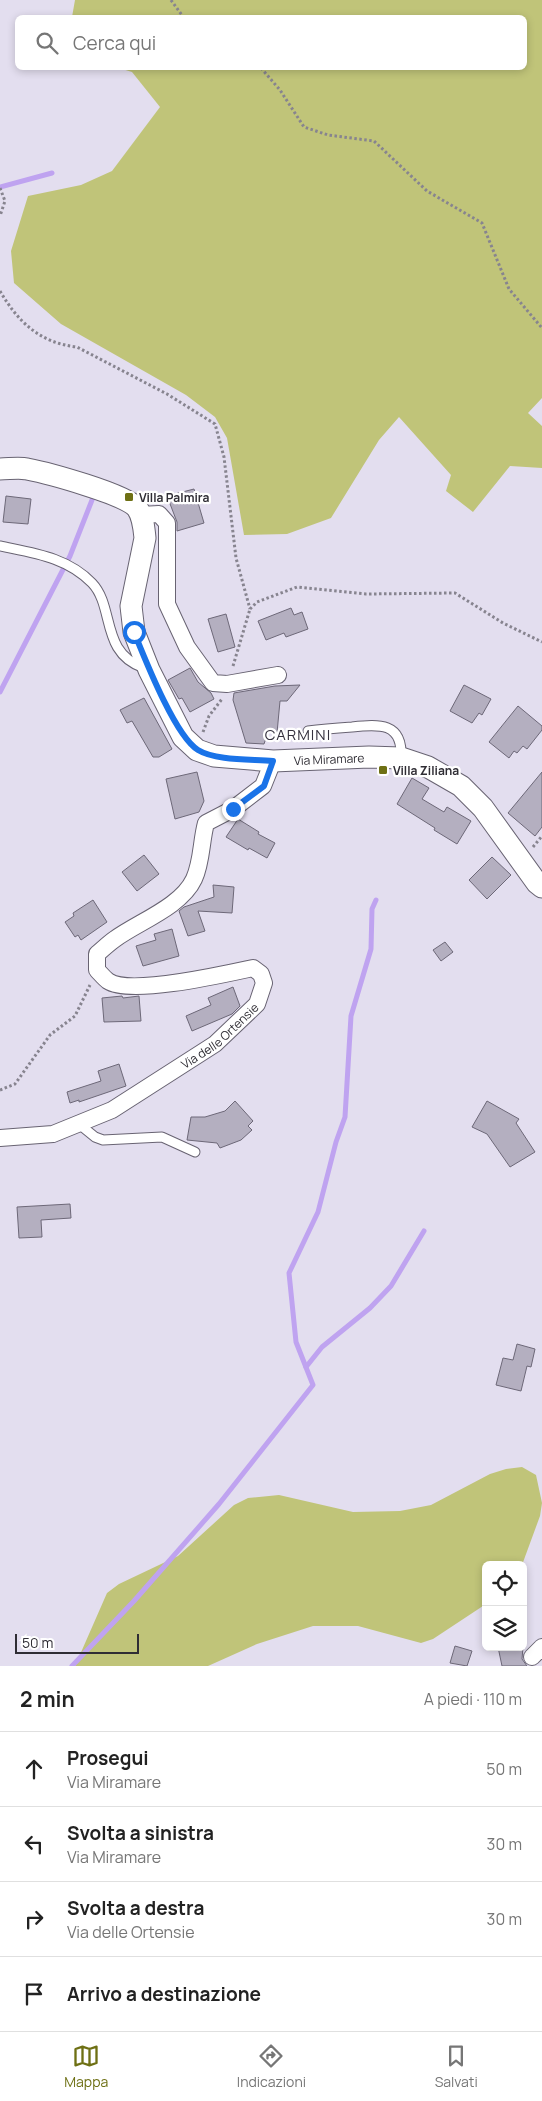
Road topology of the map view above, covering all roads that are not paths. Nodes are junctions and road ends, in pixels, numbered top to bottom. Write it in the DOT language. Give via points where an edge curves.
graph roads {
  1 [pos="0,469"];
  2 [pos="141,515"];
  3 [pos="0,546"];
  4 [pos="149,670"];
  5 [pos="278,675"];
  6 [pos="308,731"];
  7 [pos="400,758"];
  8 [pos="273,761"];
  9 [pos="542,887"];
  10 [pos="79,1124"];
  11 [pos="0,1138"];
  12 [pos="195,1152"];
  1 -- 2 [label="street" via="26,469 85,486 128,501"];
  2 -- 4 [label="street, Via Miramare" via="145,538 131,606 134,632"];
  2 -- 5 [label="street" via="159,514 167,523 167,604 187,647 213,684"];
  3 -- 4 [label="lane" via="56,558 93,584 112,638 138,666"];
  4 -- 8 [label="street, Via Miramare" via="183,736 197,750 214,756"];
  6 -- 7 [label="lane" via="378,724 390,728 398,736"];
  7 -- 8 [label="street, Via Miramare"];
  7 -- 9 [label="street, Via Miramare" via="428,767 461,786 483,808"];
  8 -- 10 [label="street, Via delle Ortensie" via="264,786 233,809 206,823 199,865 193,881 180,896 158,915 115,938 97,954 97,970 108,982 129,986 172,984 253,968 261,974 264,983 257,1004 215,1044 112,1110"];
  10 -- 11 [label="street, Via delle Ortensie" via="53,1134"];
  10 -- 12 [label="lane" via="103,1140 162,1137"];
}
